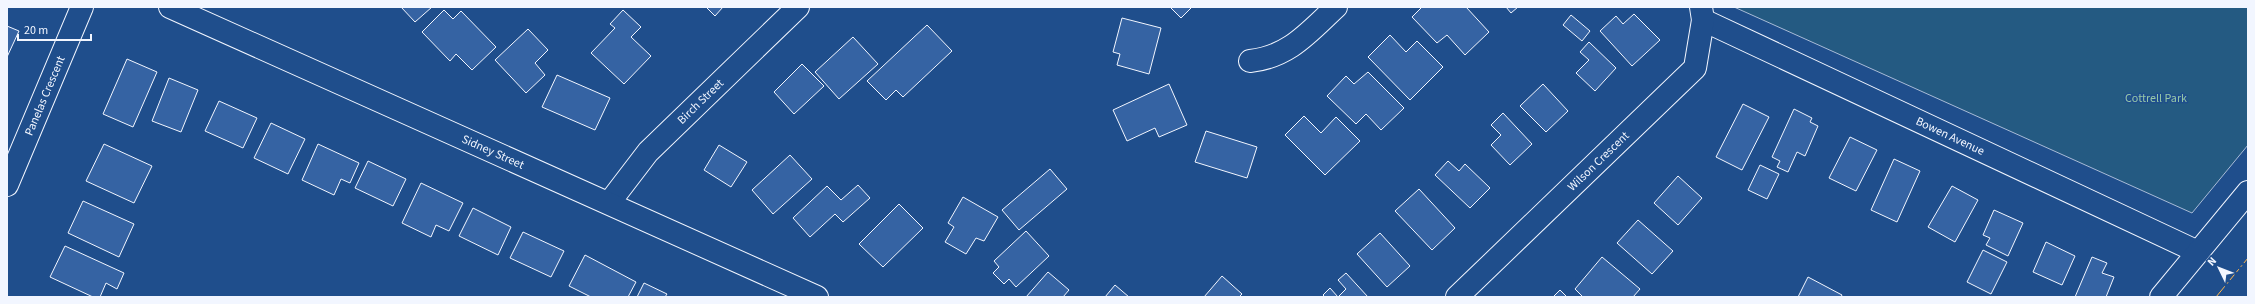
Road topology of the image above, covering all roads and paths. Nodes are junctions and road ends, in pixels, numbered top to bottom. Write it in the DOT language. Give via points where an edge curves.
graph roads {
  1 [pos="82,7"];
  2 [pos="170,7"];
  3 [pos="798,7"];
  4 [pos="1336,7"];
  5 [pos="1702,13"];
  6 [pos="1250,61"];
  7 [pos="7,185"];
  8 [pos="2248,192"];
  9 [pos="609,203"];
  10 [pos="2198,252"];
  11 [pos="816,297"];
  12 [pos="1457,297"];
  13 [pos="2161,297"];
  1 -- 7 [label="street, Panelas Crescent"];
  2 -- 9 [label="street, Sidney Street"];
  3 -- 9 [label="street, Birch Street" via="648,152"];
  4 -- 6 [label="street" via="1292,48 1267,59"];
  5 -- 10 [label="street, Bowen Avenue"];
  5 -- 12 [label="street, Wilson Crescent" via="1695,68"];
  8 -- 10 [label="street"];
  9 -- 11 [label="street, Sidney Street"];
  10 -- 13 [label="street"];
}
